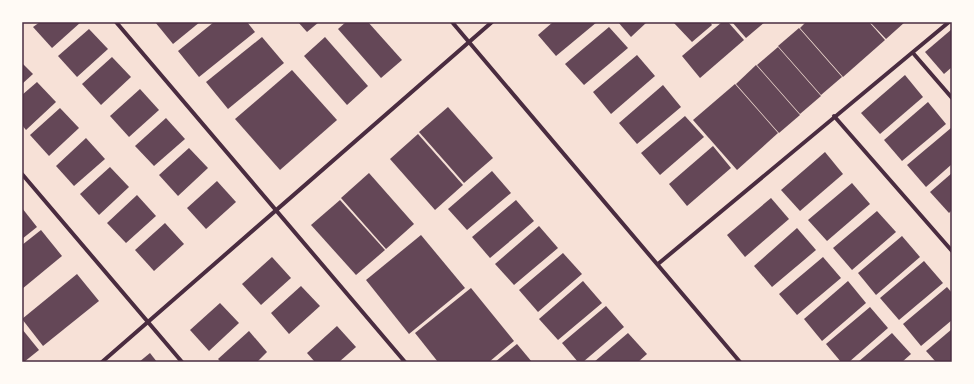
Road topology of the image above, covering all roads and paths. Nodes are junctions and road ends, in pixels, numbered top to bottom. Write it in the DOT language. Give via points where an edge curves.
graph roads {
  1 [pos="116,22"];
  2 [pos="452,22"];
  3 [pos="492,22"];
  4 [pos="949,22"];
  5 [pos="469,42"];
  6 [pos="913,53"];
  7 [pos="952,98"];
  8 [pos="834,116"];
  9 [pos="22,174"];
  10 [pos="275,211"];
  11 [pos="952,251"];
  12 [pos="658,264"];
  13 [pos="148,322"];
  14 [pos="102,362"];
  15 [pos="182,362"];
  16 [pos="405,362"];
  17 [pos="740,362"];
  1 -- 10 [label="street"];
  2 -- 5 [label="street"];
  3 -- 5 [label="street"];
  4 -- 6 [label="street"];
  5 -- 10 [label="street"];
  5 -- 12 [label="street"];
  6 -- 7 [label="street"];
  6 -- 8 [label="street"];
  8 -- 11 [label="street"];
  8 -- 12 [label="street"];
  9 -- 13 [label="street"];
  10 -- 13 [label="street"];
  10 -- 16 [label="street"];
  12 -- 17 [label="street"];
  13 -- 14 [label="street"];
  13 -- 15 [label="street"];
}
